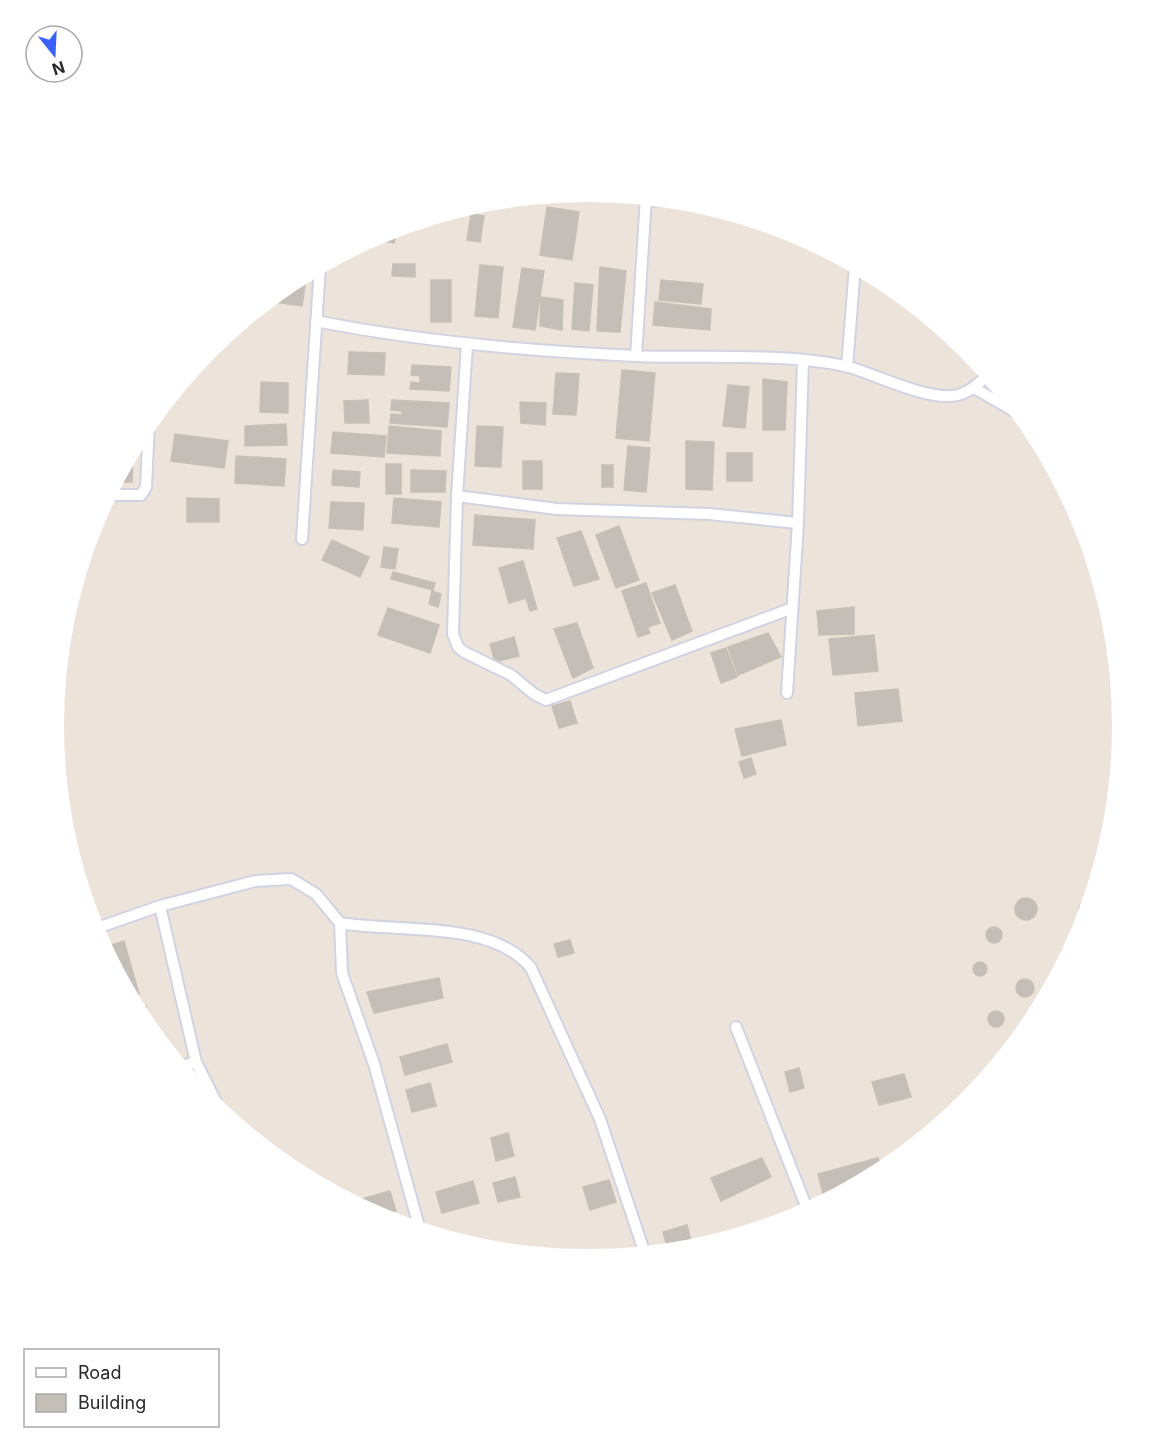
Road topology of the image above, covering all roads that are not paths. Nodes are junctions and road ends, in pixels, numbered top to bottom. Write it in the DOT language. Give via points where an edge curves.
graph roads {
  1 [pos="646,205"];
  2 [pos="854,275"];
  3 [pos="319,276"];
  4 [pos="315,321"];
  5 [pos="467,345"];
  6 [pos="636,356"];
  7 [pos="803,360"];
  8 [pos="847,367"];
  9 [pos="982,380"];
  10 [pos="974,388"];
  11 [pos="999,402"];
  12 [pos="148,443"];
  13 [pos="117,496"];
  14 [pos="457,496"];
  15 [pos="798,523"];
  16 [pos="302,539"];
  17 [pos="790,609"];
  18 [pos="787,693"];
  19 [pos="160,906"];
  20 [pos="340,923"];
  21 [pos="104,926"];
  22 [pos="736,1027"];
  23 [pos="196,1062"];
  24 [pos="189,1064"];
  25 [pos="208,1085"];
  26 [pos="804,1202"];
  27 [pos="417,1220"];
  28 [pos="642,1246"];
  1 -- 6 [label="street"];
  2 -- 8 [label="street"];
  3 -- 4 [label="street"];
  4 -- 5 [label="street"];
  4 -- 16 [label="street"];
  5 -- 6 [label="street"];
  5 -- 14 [label="street"];
  6 -- 7 [label="street"];
  7 -- 8 [label="street"];
  7 -- 15 [label="street"];
  8 -- 10 [label="street" via="952,396"];
  9 -- 10 [label="street"];
  10 -- 11 [label="street"];
  12 -- 13 [label="street" via="146,487 141,495"];
  14 -- 15 [label="street" via="557,509 709,514"];
  14 -- 17 [label="street" via="453,634 458,647 511,675 546,700"];
  15 -- 17 [label="street"];
  17 -- 18 [label="street"];
  19 -- 20 [label="street" via="255,881 291,879 316,894"];
  19 -- 21 [label="street"];
  19 -- 23 [label="street"];
  20 -- 27 [label="street" via="342,973 374,1064"];
  20 -- 28 [label="street" via="468,935 521,955 531,968 600,1119"];
  22 -- 26 [label="street"];
  23 -- 24 [label="street"];
  23 -- 25 [label="street"];
}
